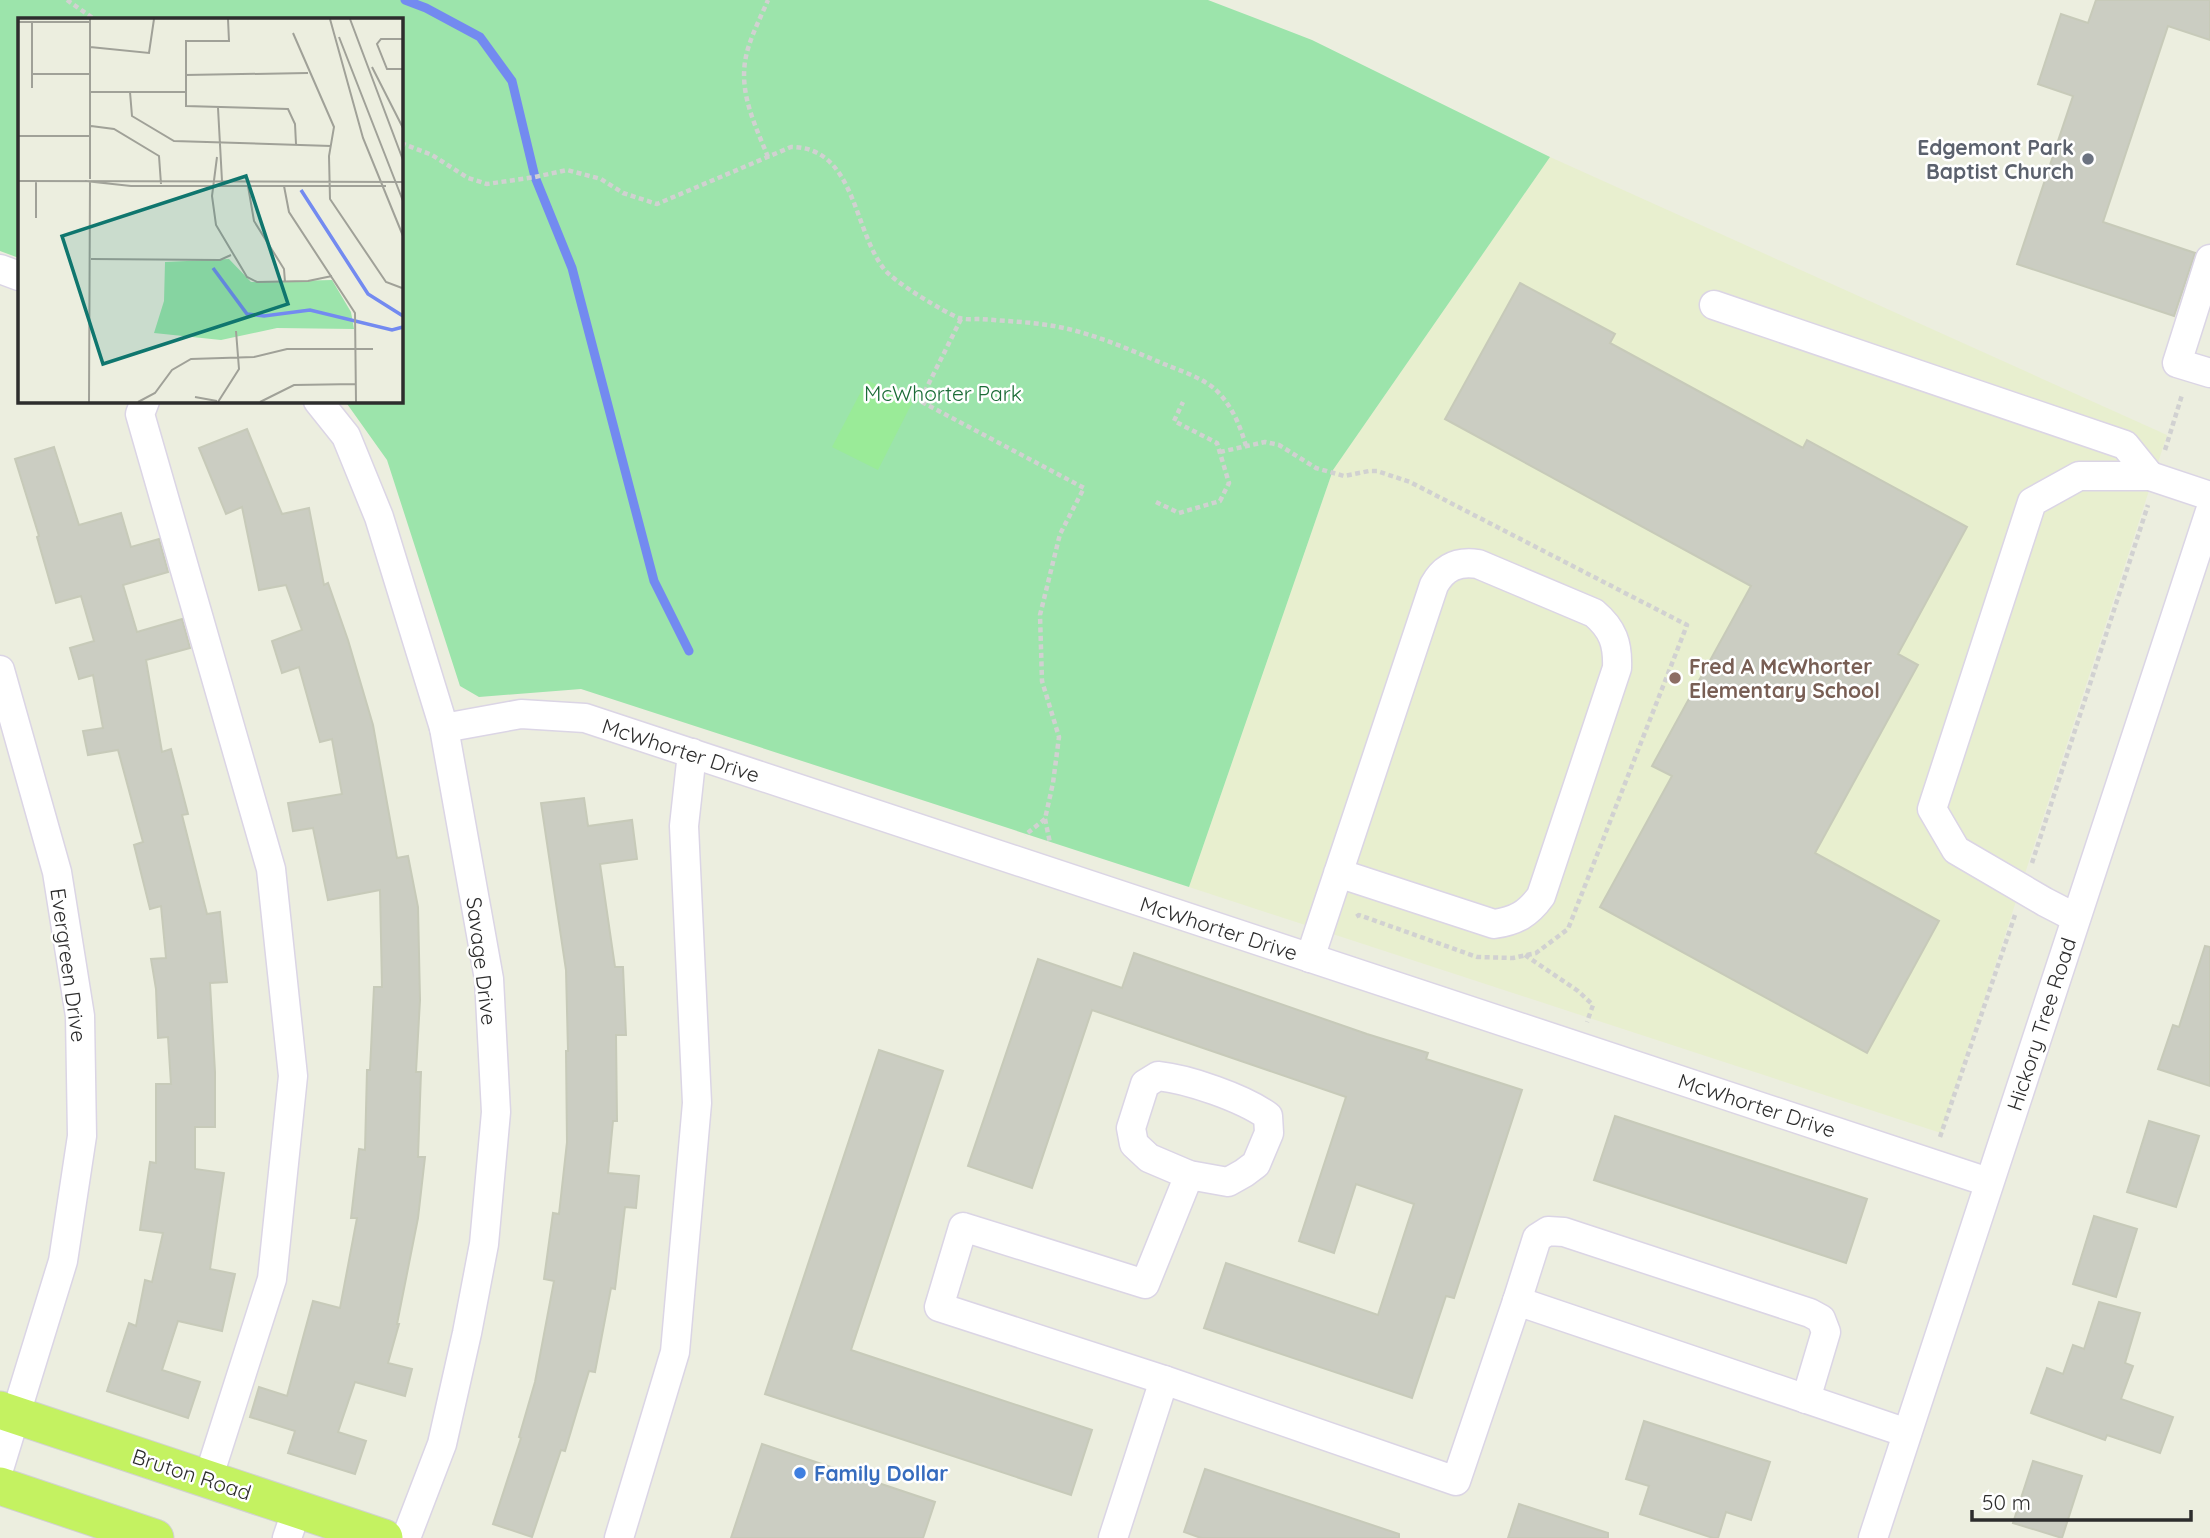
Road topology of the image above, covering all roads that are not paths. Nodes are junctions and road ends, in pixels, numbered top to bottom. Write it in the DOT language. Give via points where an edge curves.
graph roads {
  1 [pos="2210,259"];
  2 [pos="0,270"];
  3 [pos="18,276"];
  4 [pos="1714,305"];
  5 [pos="2210,373"];
  6 [pos="145,402"];
  7 [pos="319,402"];
  8 [pos="2150,475"];
  9 [pos="2210,496"];
  10 [pos="2210,511"];
  11 [pos="0,670"];
  12 [pos="444,728"];
  13 [pos="692,753"];
  14 [pos="1338,873"];
  15 [pos="2076,918"];
  16 [pos="1310,958"];
  17 [pos="1189,1175"];
  18 [pos="1988,1182"];
  19 [pos="1517,1300"];
  20 [pos="1164,1380"];
  21 [pos="1806,1399"];
  22 [pos="8,1412"];
  23 [pos="1907,1433"];
  24 [pos="0,1466"];
  25 [pos="208,1479"];
  26 [pos="0,1486"];
  27 [pos="292,1523"];
  28 [pos="155,1538"];
  29 [pos="384,1538"];
  30 [pos="406,1538"];
  31 [pos="619,1538"];
  32 [pos="1113,1538"];
  33 [pos="1873,1538"];
  1 -- 5 [label="street" via="2177,363"];
  2 -- 3 [label="street"];
  4 -- 8 [label="street" via="2125,445"];
  6 -- 25 [label="street" via="141,414 271,869 293,1076 272,1279"];
  7 -- 12 [label="street, Savage Drive" via="346,436 379,517"];
  8 -- 9 [label="street"];
  8 -- 15 [label="street" via="2079,477 2032,502 1932,809 1956,850"];
  10 -- 15 [label="street, Hickory Tree Road"];
  11 -- 22 [label="street, Evergreen Drive" via="57,872 80,1016 82,1136 63,1261"];
  12 -- 13 [label="street, McWhorter Drive" via="521,714 585,718"];
  12 -- 30 [label="street, Savage Drive" via="489,979 496,1112 484,1244 467,1333 442,1444"];
  13 -- 16 [label="street, McWhorter Drive"];
  13 -- 31 [label="street" via="684,826 697,1103 675,1352"];
  14 -- 14 [label="street" via="1493,923 1522,917 1533,908 1541,896 1617,668 1618,652 1606,623 1594,613 1478,565 1447,568 1434,585"];
  14 -- 16 [label="street"];
  15 -- 18 [label="street, Hickory Tree Road"];
  16 -- 18 [label="street, McWhorter Drive"];
  17 -- 17 [label="street" via="1149,1158 1134,1144 1131,1128 1145,1084 1158,1076 1254,1106 1268,1116 1269,1133 1256,1164 1244,1173 1228,1182"];
  17 -- 20 [label="street" via="1145,1284 963,1227 939,1307"];
  18 -- 23 [label="street, Hickory Tree Road"];
  19 -- 20 [label="street" via="1456,1481"];
  19 -- 21 [label="street"];
  19 -- 21 [label="street" via="1537,1238 1548,1231 1564,1232 1810,1313 1821,1319 1826,1332"];
  20 -- 32 [label="street"];
  21 -- 23 [label="street"];
  22 -- 24 [label="street, Evergreen Drive"];
  22 -- 25 [label="main road, Bruton Road"];
  23 -- 33 [label="street, Hickory Tree Road"];
  25 -- 27 [label="main road, Bruton Road"];
  26 -- 28 [label="main road"];
  27 -- 29 [label="main road, Bruton Road"];
}
